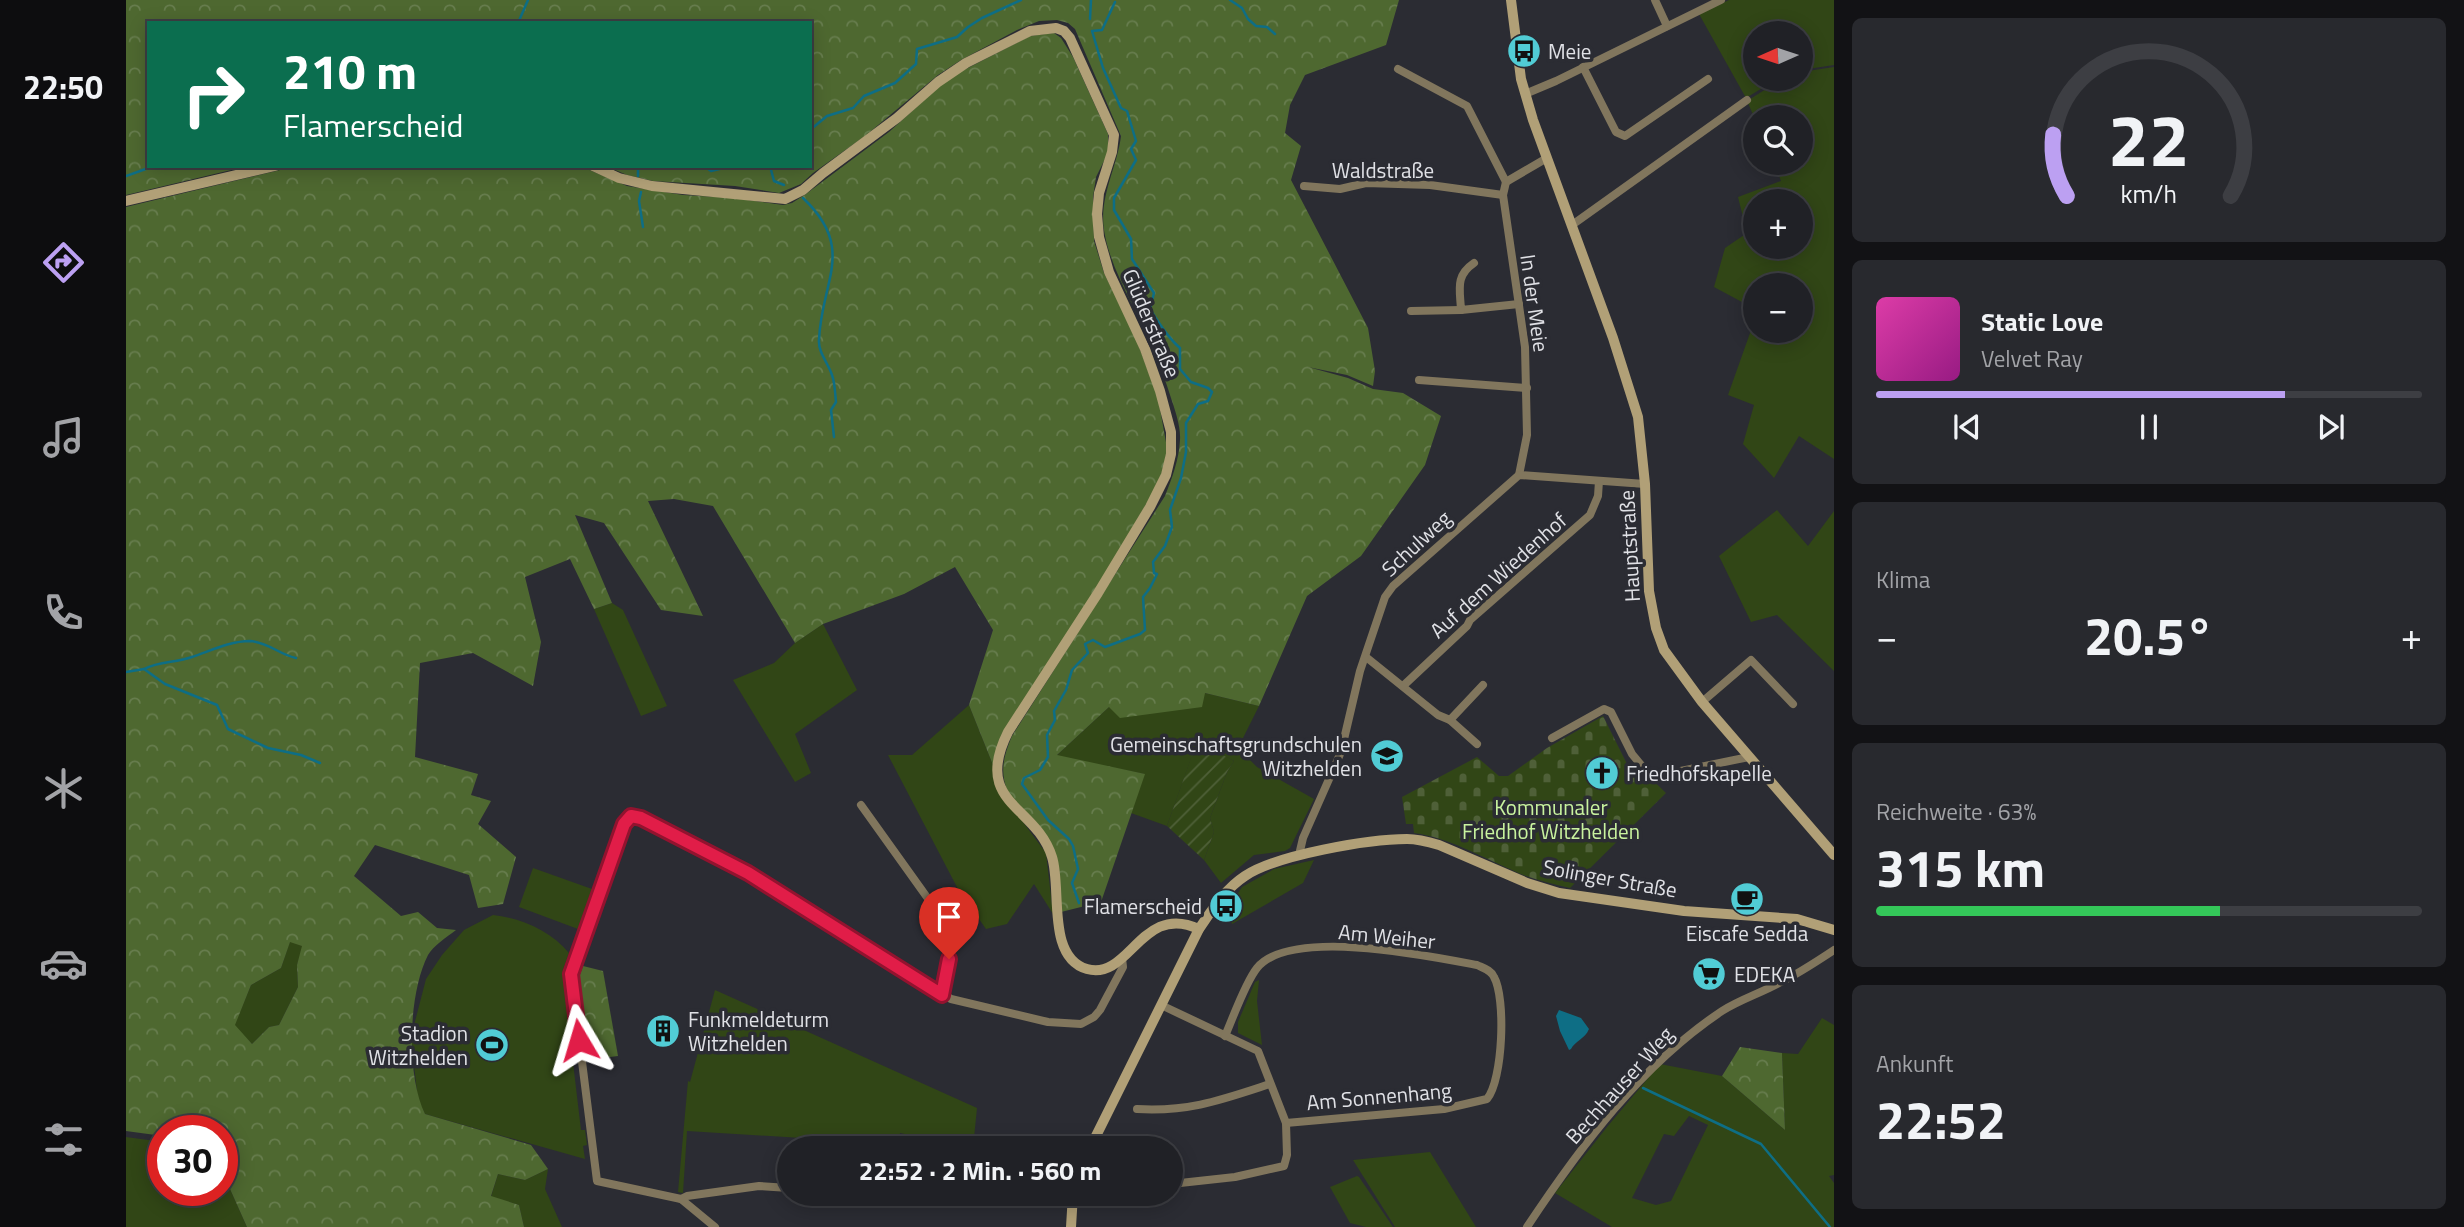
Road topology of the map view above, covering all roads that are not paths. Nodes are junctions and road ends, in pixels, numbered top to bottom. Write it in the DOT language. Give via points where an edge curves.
graph roads {
  1 [pos="1511,0"];
  2 [pos="1655,0"];
  3 [pos="1721,0"];
  4 [pos="1667,26"];
  5 [pos="1583,67"];
  6 [pos="1398,69"];
  7 [pos="1708,79"];
  8 [pos="1525,94"];
  9 [pos="1747,100"];
  10 [pos="1547,158"];
  11 [pos="266,168"];
  12 [pos="598,168"];
  13 [pos="1507,182"];
  14 [pos="1304,186"];
  15 [pos="1503,195"];
  16 [pos="126,201"];
  17 [pos="1572,225"];
  18 [pos="1474,263"];
  19 [pos="1519,304"];
  20 [pos="1461,310"];
  21 [pos="1411,311"];
  22 [pos="1419,380"];
  23 [pos="1527,388"];
  24 [pos="1519,475"];
  25 [pos="1599,481"];
  26 [pos="1645,484"];
  27 [pos="1366,657"];
  28 [pos="1483,685"];
  29 [pos="1403,686"];
  30 [pos="1702,702"];
  31 [pos="1793,704"];
  32 [pos="1450,720"];
  33 [pos="1552,738"];
  34 [pos="1477,744"];
  35 [pos="1749,757"];
  36 [pos="861,805"];
  37 [pos="1299,855"];
  38 [pos="1834,855"];
  39 [pos="1199,929"];
  40 [pos="1834,930"];
  41 [pos="1834,950"];
  42 [pos="1122,958"];
  43 [pos="1498,988"];
  44 [pos="942,995"];
  45 [pos="1161,1006"];
  46 [pos="1225,1036"];
  47 [pos="1270,1084"];
  48 [pos="1137,1109"];
  49 [pos="1286,1122"];
  50 [pos="1096,1136"];
  51 [pos="1183,1183"];
  52 [pos="777,1188"];
  53 [pos="681,1199"];
  54 [pos="1075,1206"];
  55 [pos="715,1227"];
  56 [pos="1071,1227"];
  57 [pos="1527,1227"];
  1 -- 8 [label="main road, Hauptstraße"];
  2 -- 4 [label="street"];
  3 -- 4 [label="street"];
  4 -- 5 [label="street"];
  5 -- 7 [label="street" via="1616,132 1625,136"];
  5 -- 8 [label="street"];
  6 -- 13 [label="street" via="1467,106"];
  8 -- 10 [label="main road, Hauptstraße"];
  9 -- 17 [label="street"];
  10 -- 13 [label="street"];
  10 -- 17 [label="main road, Hauptstraße"];
  11 -- 16 [label="main road"];
  12 -- 42 [label="main road, Glüderstraße" via="652,186 785,199 803,190 966,63 1030,31 1056,28 1070,38 1114,135 1097,202 1102,249 1153,369 1168,419 1171,454 1150,507 1008,732 998,770 1005,796 1051,852 1065,950 1076,963 1094,970"];
  13 -- 15 [label="street, In der Meie"];
  14 -- 15 [label="street, Waldstraße" via="1430,185"];
  15 -- 19 [label="street, In der Meie"];
  17 -- 26 [label="main road, Hauptstraße" via="1630,388 1641,432"];
  18 -- 20 [label="street" via="1460,280"];
  19 -- 20 [label="street"];
  19 -- 23 [label="street, In der Meie"];
  20 -- 21 [label="street"];
  22 -- 23 [label="street"];
  23 -- 24 [label="street, In der Meie" via="1527,435"];
  24 -- 25 [label="street"];
  24 -- 27 [label="street, Schulweg" via="1393,586 1385,597"];
  25 -- 26 [label="street"];
  25 -- 29 [label="street, Auf dem Wiedenhof" via="1590,515 1469,620"];
  26 -- 30 [label="main road, Hauptstraße" via="1651,610 1664,650"];
  27 -- 29 [label="street"];
  27 -- 37 [label="street, Schulweg" via="1341,752"];
  28 -- 32 [label="street"];
  29 -- 32 [label="street"];
  30 -- 31 [label="street" via="1751,660"];
  30 -- 35 [label="main road, Hauptstraße"];
  32 -- 34 [label="street"];
  33 -- 35 [label="street" via="1604,709 1611,712 1632,754 1651,777"];
  35 -- 38 [label="main road, Hauptstraße"];
  36 -- 44 [label="street" via="939,914 949,959"];
  37 -- 39 [label="main road, Solinger Straße" via="1245,875"];
  37 -- 40 [label="main road, Solinger Straße" via="1376,842 1425,841 1559,893 1684,911 1797,919"];
  39 -- 42 [label="main road, Glüderstraße" via="1169,922"];
  39 -- 45 [label="main road, Solinger Straße"];
  41 -- 57 [label="street, Bechhauser Weg" via="1725,1009 1672,1049 1567,1168"];
  42 -- 44 [label="street" via="1123,967 1100,1010 1081,1024 1048,1022"];
  43 -- 46 [label="street, Am Weiher" via="1487,969 1442,958 1360,947 1294,951 1257,967"];
  43 -- 49 [label="street, Am Sonnenhang" via="1499,1065 1487,1099 1444,1110"];
  44 -- 53 [label="street" via="748,873 631,816 624,824 571,974 597,1181"];
  45 -- 46 [label="street"];
  45 -- 50 [label="main road, Solinger Straße"];
  46 -- 47 [label="street" via="1258,1051"];
  47 -- 48 [label="street" via="1199,1107"];
  47 -- 49 [label="street"];
  49 -- 51 [label="street" via="1284,1166"];
  52 -- 53 [label="street" via="748,1187"];
  53 -- 55 [label="street"];
  54 -- 56 [label="main road"];
}
